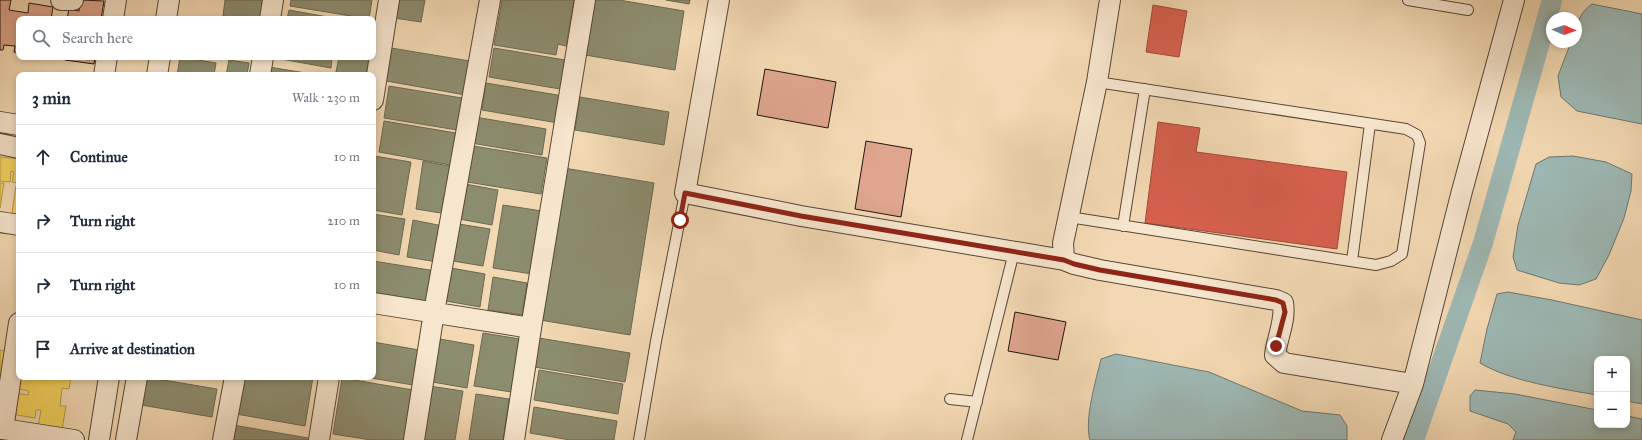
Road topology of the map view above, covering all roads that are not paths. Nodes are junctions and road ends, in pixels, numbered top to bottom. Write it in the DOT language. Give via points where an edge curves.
graph roads {
  1 [pos="61,0"];
  2 [pos="73,0"];
  3 [pos="116,0"];
  4 [pos="169,0"];
  5 [pos="274,0"];
  6 [pos="389,0"];
  7 [pos="490,0"];
  8 [pos="585,0"];
  9 [pos="718,0"];
  10 [pos="1110,0"];
  11 [pos="1408,0"];
  12 [pos="1514,0"];
  13 [pos="1427,2"];
  14 [pos="1468,10"];
  15 [pos="113,16"];
  16 [pos="166,16"];
  17 [pos="271,16"];
  18 [pos="106,60"];
  19 [pos="160,60"];
  20 [pos="262,60"];
  21 [pos="104,72"];
  22 [pos="158,72"];
  23 [pos="260,72"];
  24 [pos="376,81"];
  25 [pos="1097,82"];
  26 [pos="1145,89"];
  27 [pos="0,122"];
  28 [pos="1370,124"];
  29 [pos="16,125"];
  30 [pos="0,144"];
  31 [pos="16,147"];
  32 [pos="685,193"];
  33 [pos="1068,217"];
  34 [pos="0,222"];
  35 [pos="16,225"];
  36 [pos="1123,226"];
  37 [pos="1014,252"];
  38 [pos="1064,260"];
  39 [pos="1352,261"];
  40 [pos="376,303"];
  41 [pos="434,312"];
  42 [pos="531,328"];
  43 [pos="16,343"];
  44 [pos="109,380"];
  45 [pos="136,380"];
  46 [pos="234,380"];
  47 [pos="329,380"];
  48 [pos="1413,384"];
  49 [pos="950,399"];
  50 [pos="976,402"];
  51 [pos="2,429"];
  52 [pos="74,440"];
  53 [pos="99,440"];
  54 [pos="126,440"];
  55 [pos="223,440"];
  56 [pos="319,440"];
  57 [pos="414,440"];
  58 [pos="514,440"];
  59 [pos="640,440"];
  60 [pos="967,440"];
  61 [pos="1392,440"];
  1 -- 2 [label="street"];
  3 -- 15 [label="street"];
  4 -- 16 [label="street"];
  5 -- 17 [label="street"];
  6 -- 24 [label="street"];
  7 -- 41 [label="street"];
  8 -- 42 [label="street"];
  9 -- 32 [label="street"];
  10 -- 25 [label="street"];
  11 -- 13 [label="lane"];
  12 -- 48 [label="street"];
  13 -- 14 [label="lane"];
  18 -- 21 [label="street"];
  19 -- 22 [label="street"];
  20 -- 23 [label="street"];
  25 -- 26 [label="lane"];
  25 -- 33 [label="street"];
  26 -- 28 [label="lane"];
  26 -- 36 [label="lane"];
  27 -- 29 [label="street"];
  28 -- 39 [label="lane"];
  28 -- 39 [label="lane" via="1406,129 1417,135 1420,143 1402,254 1391,261 1376,265"];
  30 -- 31 [label="street"];
  32 -- 37 [label="street" via="801,216"];
  32 -- 59 [label="lane" via="656,341"];
  33 -- 36 [label="lane"];
  33 -- 38 [label="street"];
  34 -- 35 [label="street"];
  36 -- 39 [label="lane"];
  37 -- 38 [label="street"];
  37 -- 50 [label="lane"];
  38 -- 48 [label="street" via="1100,270 1276,300 1283,303 1285,312 1276,346 1276,356 1284,363"];
  40 -- 41 [label="street"];
  41 -- 42 [label="street"];
  41 -- 57 [label="street"];
  42 -- 58 [label="street"];
  43 -- 51 [label="street"];
  44 -- 53 [label="street"];
  45 -- 54 [label="street"];
  46 -- 55 [label="street"];
  47 -- 56 [label="street"];
  48 -- 61 [label="street"];
  49 -- 50 [label="lane"];
  50 -- 60 [label="lane"];
  51 -- 52 [label="street"];
}
